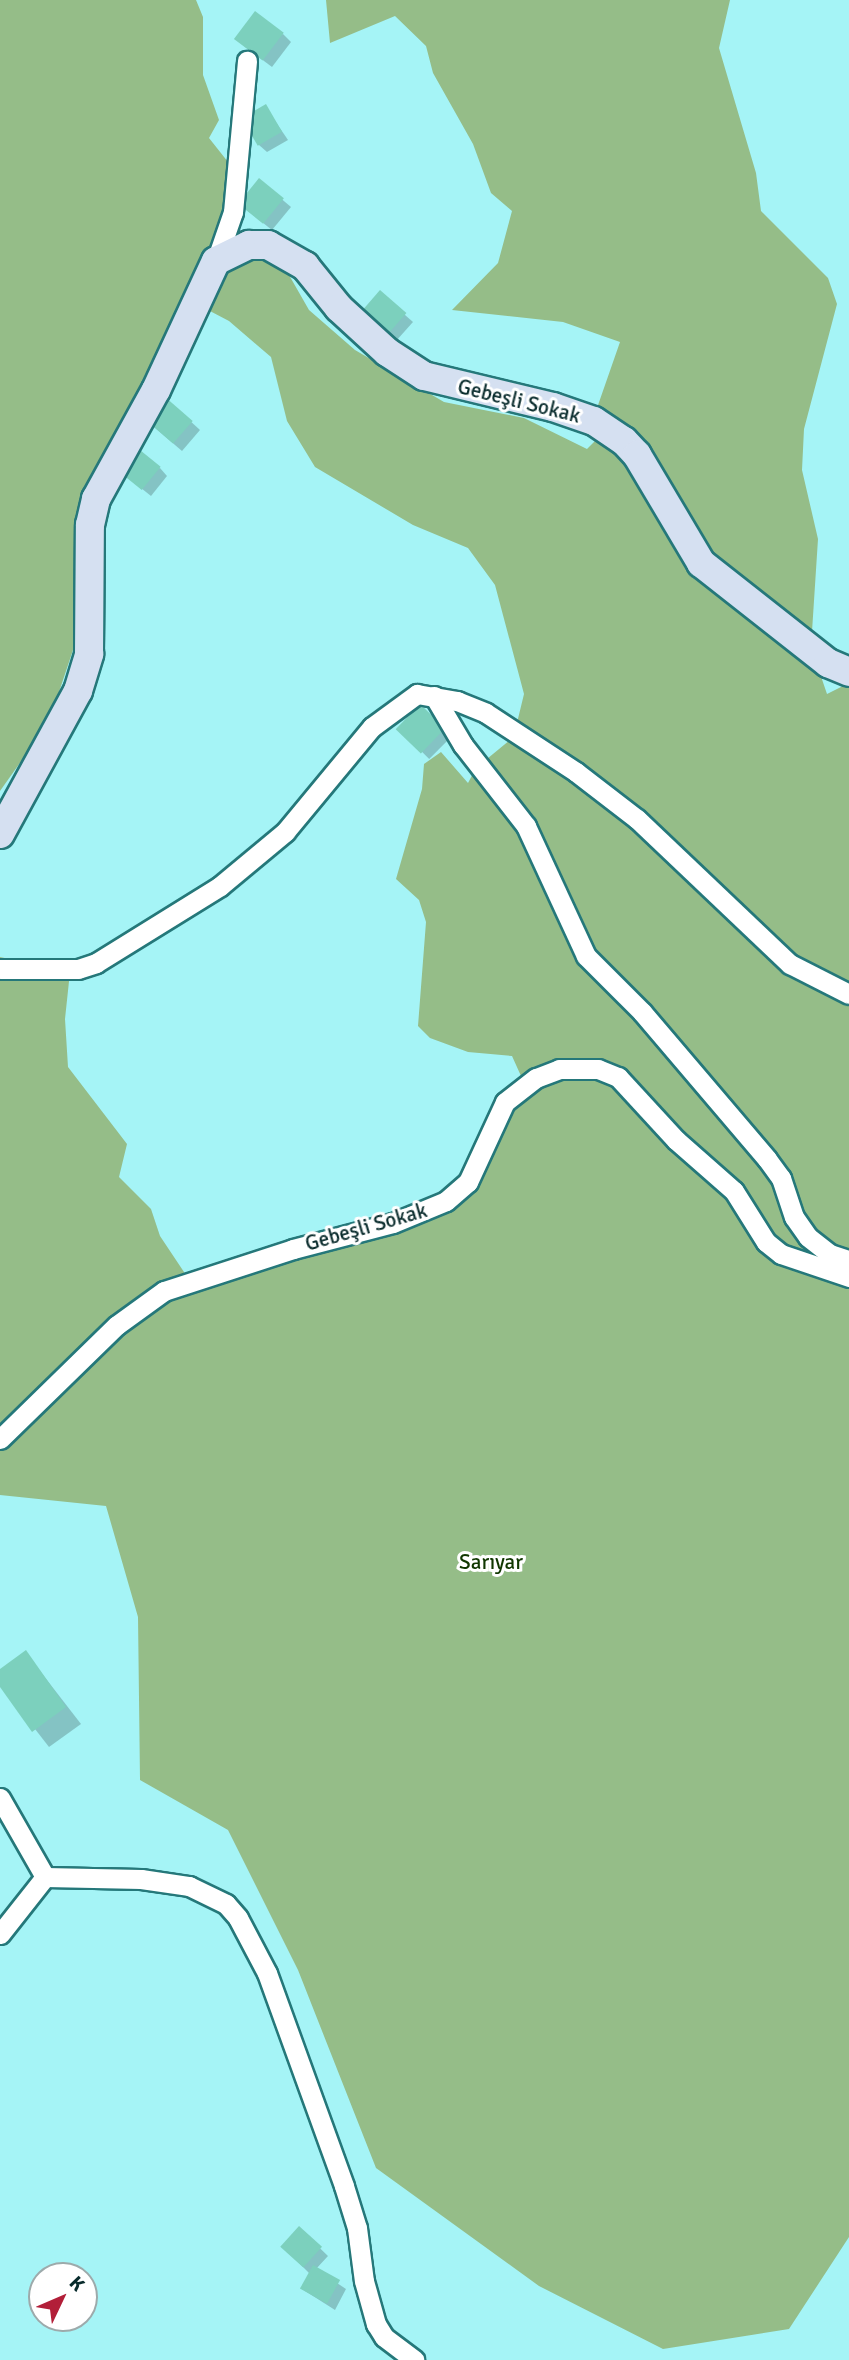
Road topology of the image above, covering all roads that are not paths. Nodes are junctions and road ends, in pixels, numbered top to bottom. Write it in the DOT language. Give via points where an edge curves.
graph roads {
  1 [pos="247,61"];
  2 [pos="216,261"];
  3 [pos="849,672"];
  4 [pos="434,695"];
  5 [pos="0,834"];
  6 [pos="0,969"];
  7 [pos="849,994"];
  8 [pos="849,1260"];
  9 [pos="849,1277"];
  10 [pos="0,1439"];
  11 [pos="0,1798"];
  12 [pos="45,1877"];
  13 [pos="0,1934"];
  14 [pos="414,2360"];
  1 -- 2 [label="street" via="233,212"];
  2 -- 3 [label="street, Gebeşli Sokak" via="233,249 268,245 304,266 339,308 387,352 424,376 594,421 637,455 701,563 820,657"];
  2 -- 5 [label="street" via="156,390 96,499 90,525 89,654 78,691"];
  4 -- 6 [label="street" via="417,694 398,704 372,727 323,790 258,858 133,941 78,969"];
  4 -- 7 [label="street" via="486,713 594,784 789,964"];
  4 -- 8 [label="street" via="463,745 526,826 586,956 642,1012 767,1159 781,1178 794,1217 808,1237 830,1254"];
  9 -- 10 [label="street, Gebeşli Sokak" via="793,1259 766,1242 733,1191 676,1140 618,1077 598,1069 559,1069 536,1078 505,1102 468,1182 446,1201 394,1223 293,1249 164,1291 117,1325"];
  11 -- 12 [label="street"];
  12 -- 13 [label="street"];
  12 -- 14 [label="street" via="141,1879 189,1886 226,1904 238,1918 267,1973 344,2186 376,2324 384,2337"];
}
